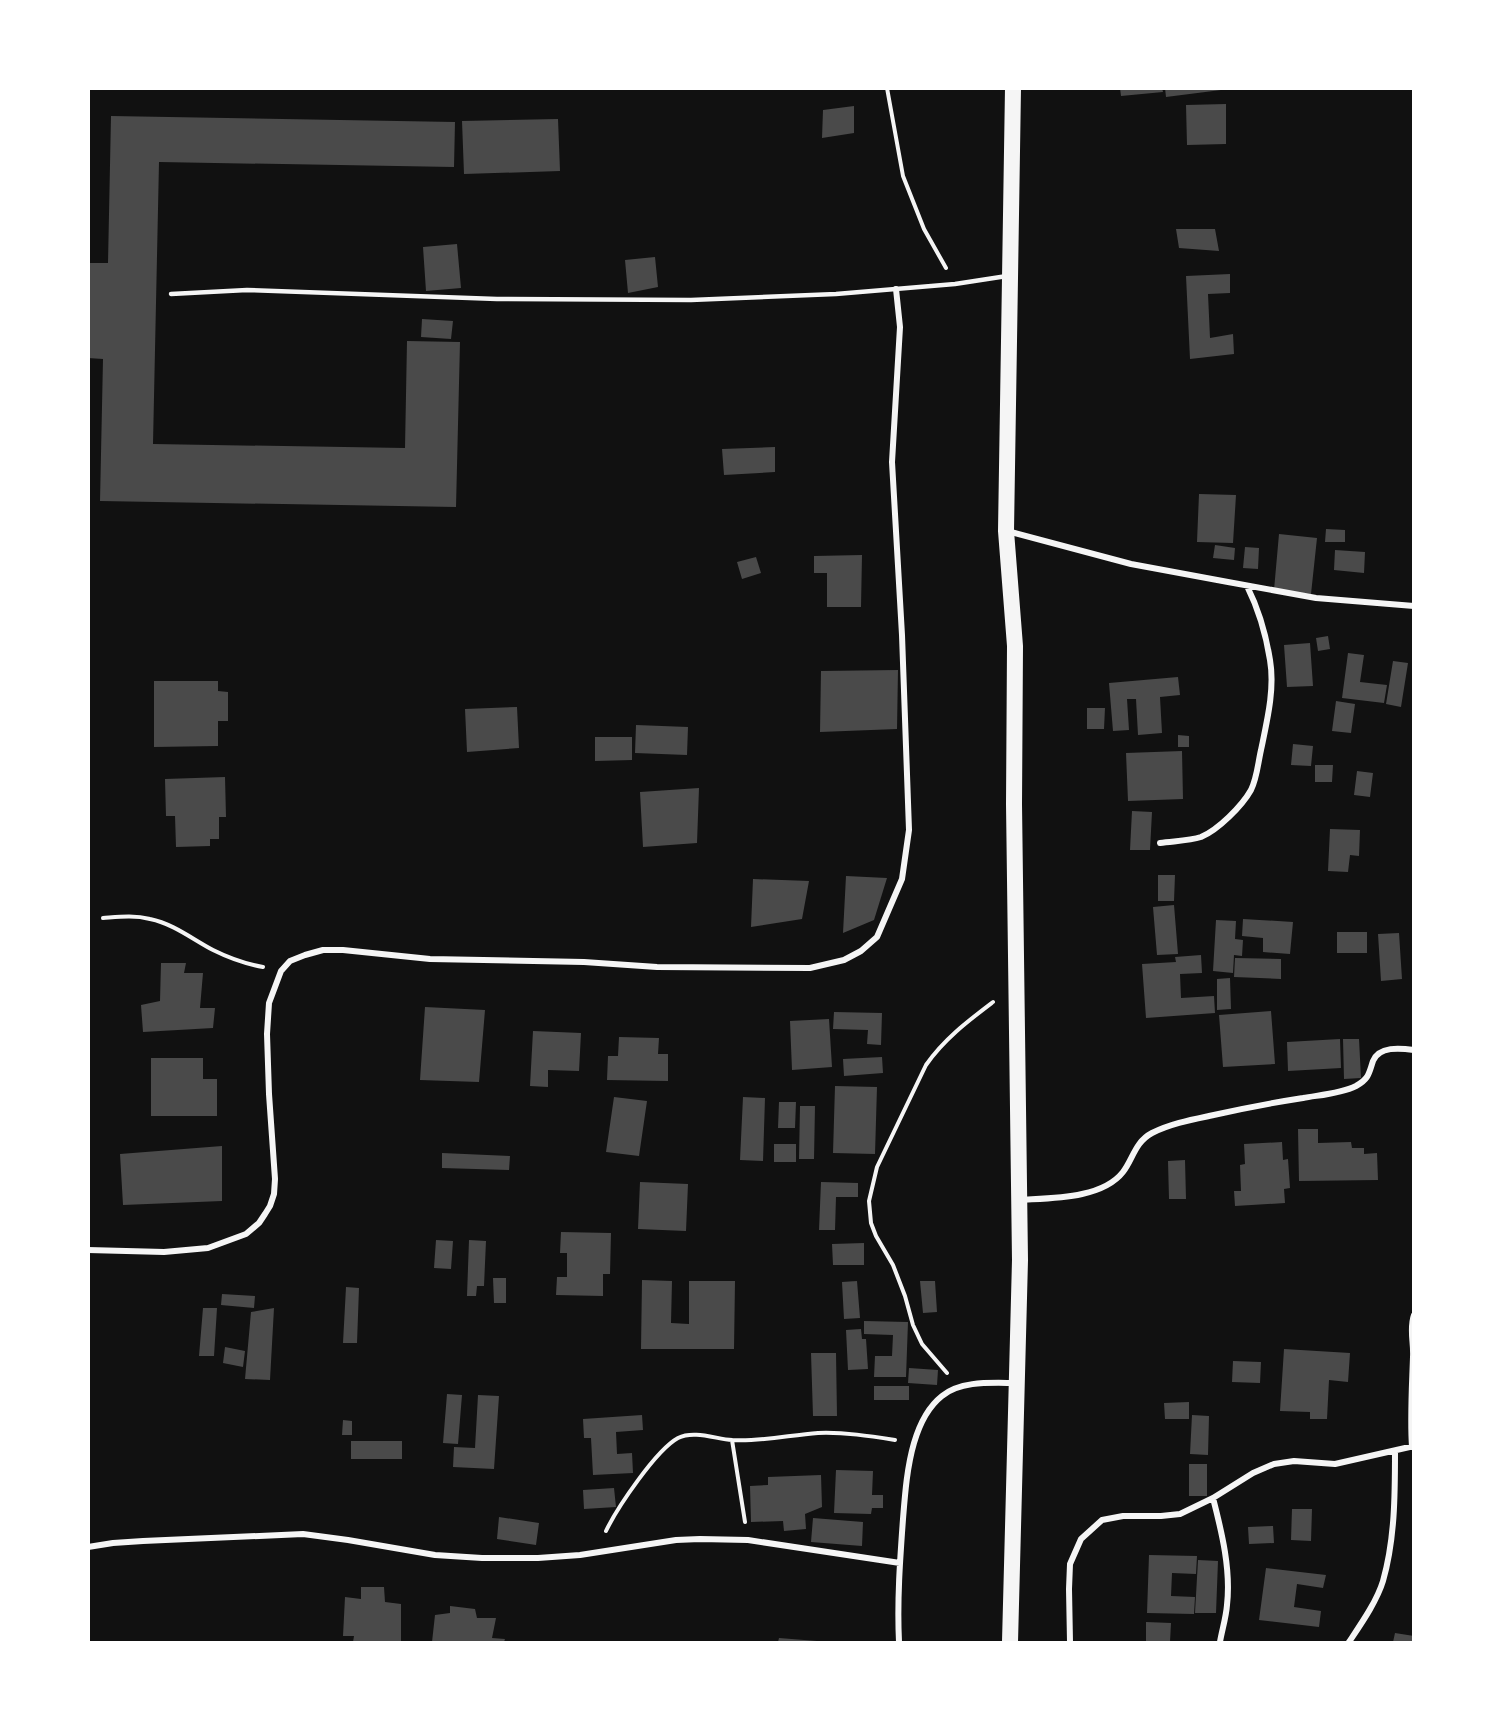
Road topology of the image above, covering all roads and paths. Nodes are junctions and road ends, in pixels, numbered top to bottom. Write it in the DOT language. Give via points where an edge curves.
graph roads {
  1 [pos="887,88"];
  2 [pos="1013,88"];
  3 [pos="1009,275"];
  4 [pos="956,284"];
  5 [pos="896,289"];
  6 [pos="171,294"];
  7 [pos="1006,531"];
  8 [pos="1247,586"];
  9 [pos="1413,606"];
  10 [pos="1160,843"];
  11 [pos="102,918"];
  12 [pos="281,971"];
  13 [pos="1017,984"];
  14 [pos="1413,1050"];
  15 [pos="1020,1200"];
  16 [pos="88,1250"];
  17 [pos="1413,1315"];
  18 [pos="1017,1383"];
  19 [pos="960,1387"];
  20 [pos="732,1440"];
  21 [pos="914,1443"];
  22 [pos="1413,1447"];
  23 [pos="1395,1451"];
  24 [pos="1213,1498"];
  25 [pos="748,1540"];
  26 [pos="88,1547"];
  27 [pos="603,1550"];
  28 [pos="900,1563"];
  29 [pos="898,1642"];
  30 [pos="1010,1642"];
  31 [pos="1070,1642"];
  32 [pos="1220,1642"];
  33 [pos="1349,1642"];
  1 -- 4 [label="path" via="903,176 924,229"];
  2 -- 3 [label="highway"];
  3 -- 4 [label="lane"];
  3 -- 7 [label="highway"];
  4 -- 5 [label="lane"];
  5 -- 6 [label="lane" via="691,300 497,299 247,290"];
  5 -- 12 [label="street" via="900,327 892,462 909,830 902,879 877,937 844,960 810,968 430,959 323,950 290,962"];
  7 -- 8 [label="street" via="1131,564"];
  7 -- 13 [label="highway" via="1015,646"];
  8 -- 9 [label="street" via="1316,598"];
  8 -- 10 [label="street" via="1264,634 1272,683 1255,780 1239,805 1213,830 1200,837"];
  11 -- 12 [label="path" via="150,919 231,958"];
  12 -- 16 [label="street" via="269,1003 267,1034 275,1179 274,1194 265,1214 246,1234 208,1248 164,1252"];
  13 -- 15 [label="highway"];
  13 -- 19 [label="path" via="955,1032 926,1065 880,1160 869,1201 871,1223 901,1286 922,1344"];
  14 -- 15 [label="street" via="1379,1052 1367,1078 1355,1086 1192,1120 1150,1134 1136,1148 1121,1175 1099,1189 1071,1196"];
  15 -- 18 [label="highway"];
  17 -- 22 [label="street"];
  18 -- 19 [label="street"];
  18 -- 30 [label="highway"];
  19 -- 21 [label="street" via="934,1404"];
  20 -- 21 [label="path" via="843,1433"];
  20 -- 25 [label="path"];
  20 -- 27 [label="path" via="680,1437 667,1446 621,1504 605,1534"];
  21 -- 28 [label="street" via="906,1483"];
  22 -- 23 [label="street"];
  23 -- 24 [label="street" via="1335,1464 1294,1461 1269,1465"];
  23 -- 33 [label="street" via="1393,1527 1382,1583"];
  24 -- 31 [label="street" via="1180,1514 1110,1517 1090,1528 1070,1564"];
  24 -- 32 [label="street" via="1227,1574"];
  25 -- 27 [label="street" via="676,1540"];
  25 -- 28 [label="street"];
  26 -- 27 [label="street" via="185,1538 303,1534 447,1556 538,1558"];
  28 -- 29 [label="street"];
}
